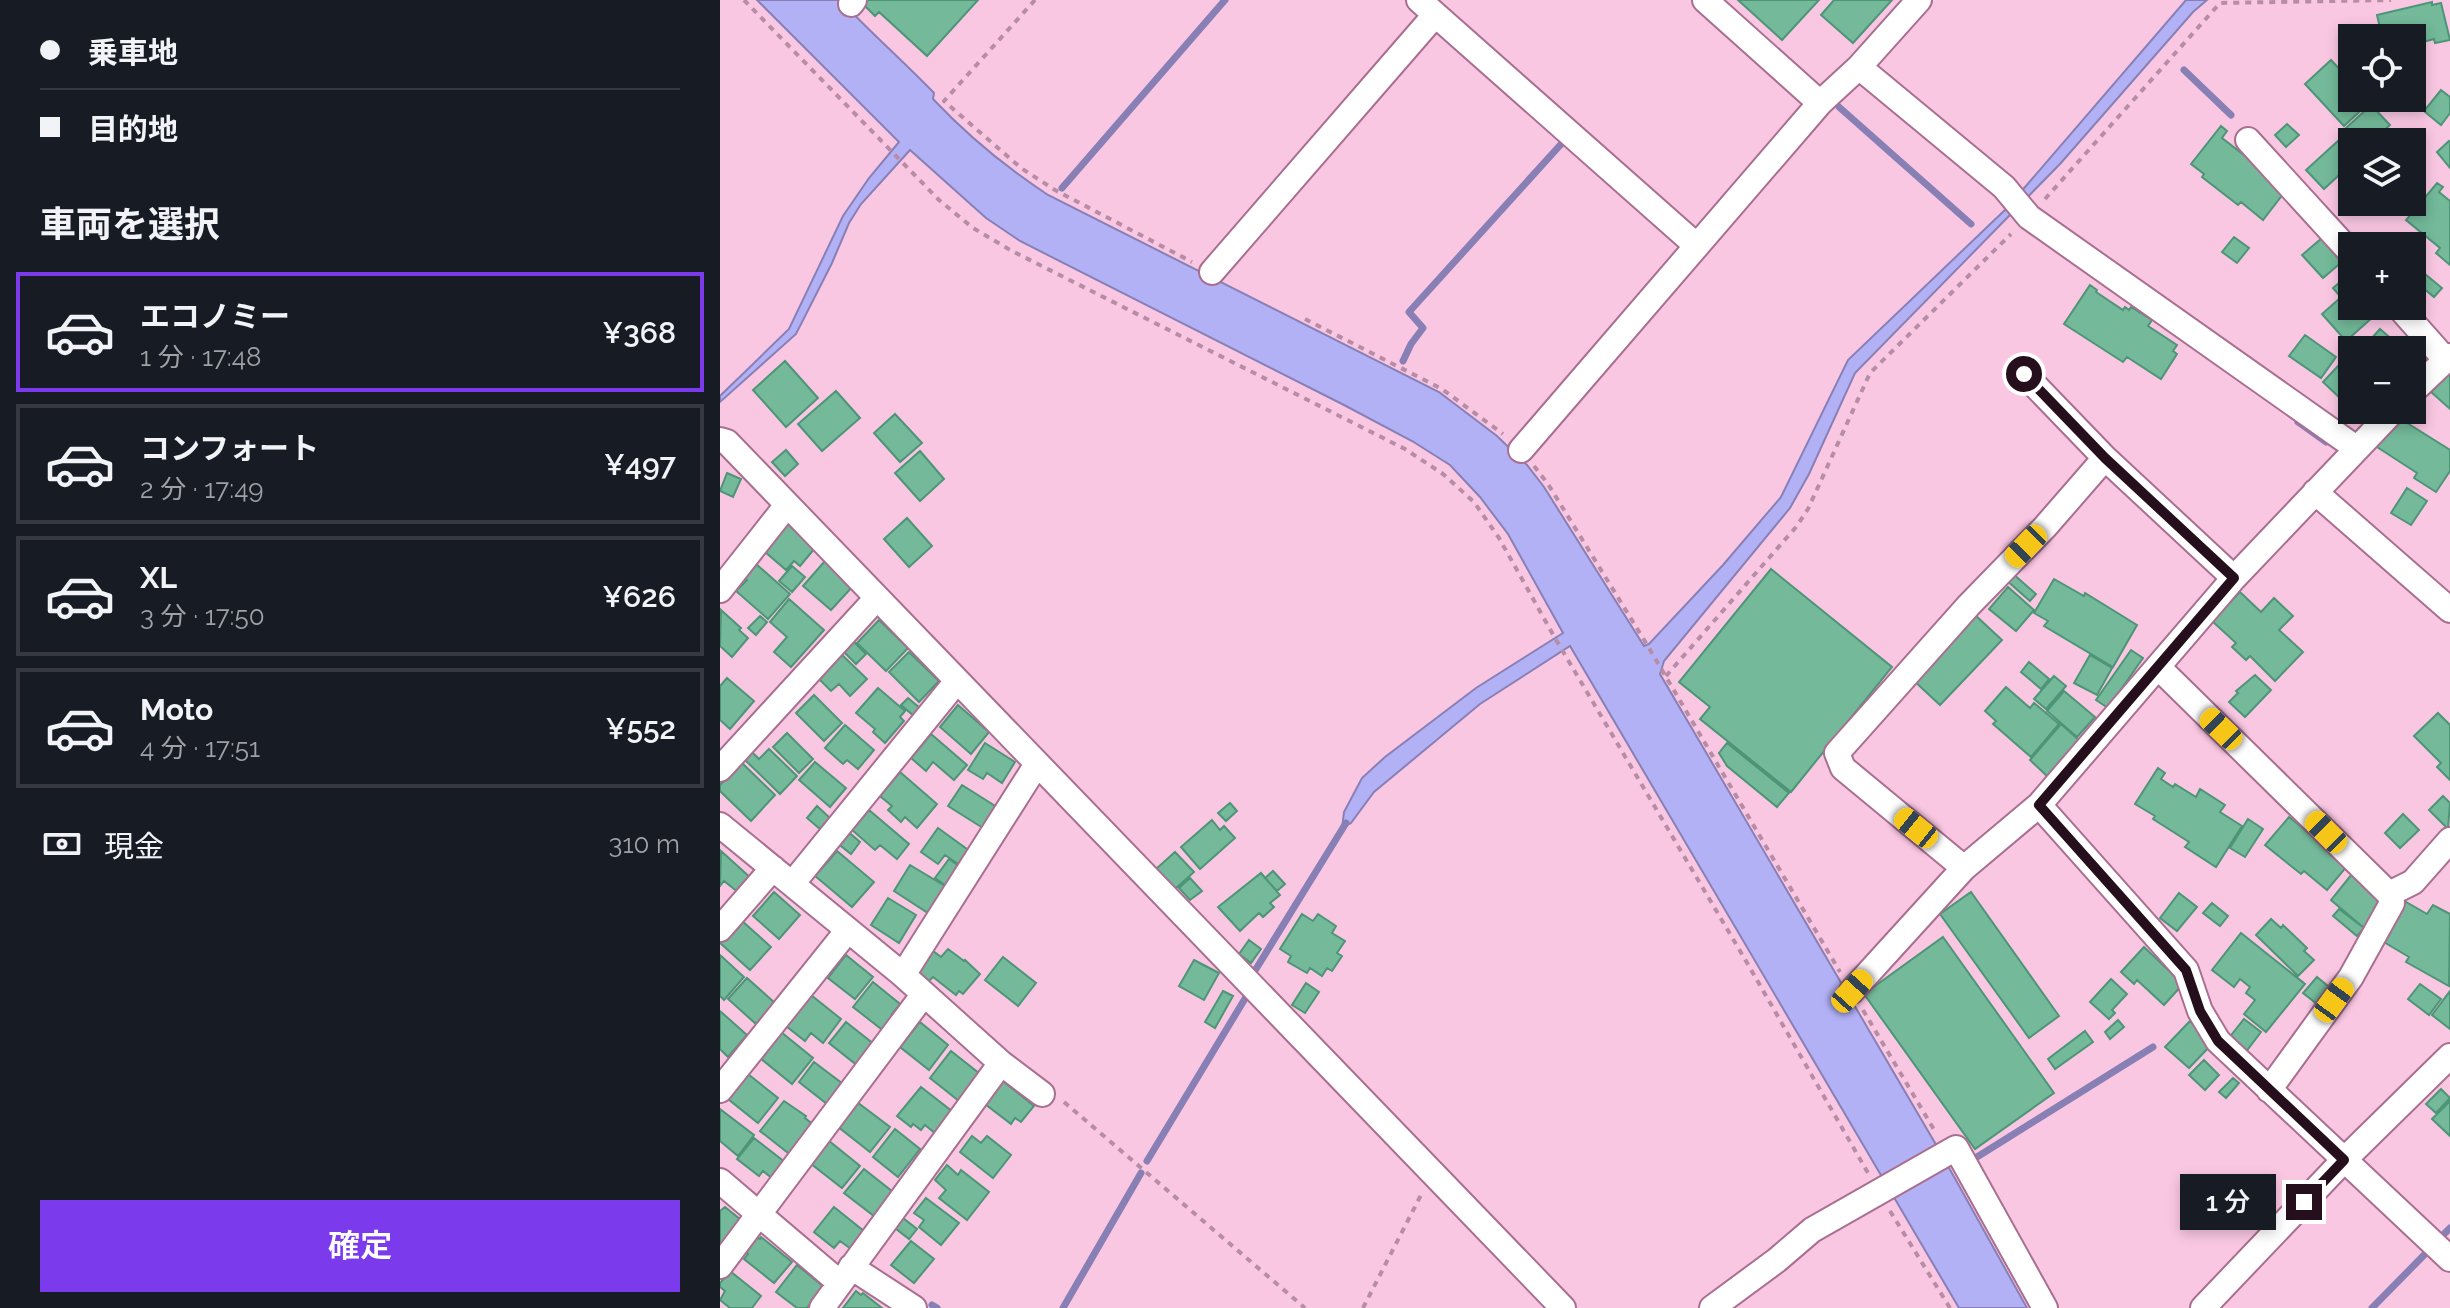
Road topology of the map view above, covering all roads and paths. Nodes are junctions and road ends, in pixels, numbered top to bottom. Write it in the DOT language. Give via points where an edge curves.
graph roads {
  1 [pos="744,0"];
  2 [pos="1035,0"];
  3 [pos="1705,0"];
  4 [pos="1919,0"];
  5 [pos="2391,0"];
  6 [pos="1427,7"];
  7 [pos="1859,67"];
  8 [pos="1820,103"];
  9 [pos="2248,140"];
  10 [pos="2022,208"];
  11 [pos="2338,239"];
  12 [pos="1697,246"];
  13 [pos="1212,272"];
  14 [pos="1305,319"];
  15 [pos="2411,320"];
  16 [pos="2447,357"];
  17 [pos="2024,374"];
  18 [pos="2426,378"];
  19 [pos="2380,424"];
  20 [pos="720,440"];
  21 [pos="2356,448"];
  22 [pos="1521,450"];
  23 [pos="2105,458"];
  24 [pos="2315,492"];
  25 [pos="787,505"];
  26 [pos="2234,578"];
  27 [pos="720,590"];
  28 [pos="876,599"];
  29 [pos="2450,610"];
  30 [pos="2158,667"];
  31 [pos="1665,674"];
  32 [pos="957,681"];
  33 [pos="1037,764"];
  34 [pos="720,769"];
  35 [pos="2039,805"];
  36 [pos="720,825"];
  37 [pos="2450,840"];
  38 [pos="773,868"];
  39 [pos="1964,868"];
  40 [pos="792,884"];
  41 [pos="2389,894"];
  42 [pos="720,929"];
  43 [pos="848,930"];
  44 [pos="903,975"];
  45 [pos="1852,991"];
  46 [pos="924,994"];
  47 [pos="2450,1056"];
  48 [pos="1001,1063"];
  49 [pos="720,1090"];
  50 [pos="2269,1090"];
  51 [pos="1042,1094"];
  52 [pos="1947,1153"];
  53 [pos="2344,1160"];
  54 [pos="1432,1173"];
  55 [pos="720,1181"];
  56 [pos="1880,1194"];
  57 [pos="759,1214"];
  58 [pos="2450,1259"];
  59 [pos="720,1266"];
  60 [pos="845,1275"];
  61 [pos="822,1308"];
  62 [pos="914,1308"];
  63 [pos="1305,1308"];
  64 [pos="1363,1308"];
  65 [pos="1563,1308"];
  66 [pos="1712,1308"];
  67 [pos="1950,1308"];
  68 [pos="2045,1308"];
  69 [pos="2203,1308"];
  1 -- 56 [label="path" via="939,200 973,228 1405,449 1474,502"];
  2 -- 13 [label="path" via="944,101 1021,168 1055,190"];
  3 -- 8 [label="street"];
  4 -- 7 [label="street"];
  5 -- 10 [label="path" via="2220,3"];
  6 -- 12 [label="street"];
  6 -- 13 [label="street"];
  7 -- 8 [label="street"];
  7 -- 10 [label="street"];
  8 -- 12 [label="street"];
  9 -- 11 [label="street"];
  10 -- 21 [label="street"];
  10 -- 31 [label="path" via="1870,373 1796,527"];
  12 -- 22 [label="street"];
  14 -- 22 [label="path" via="1442,389"];
  15 -- 16 [label="street"];
  16 -- 18 [label="street"];
  17 -- 23 [label="street"];
  19 -- 21 [label="street"];
  20 -- 25 [label="street"];
  21 -- 24 [label="street"];
  22 -- 31 [label="path" via="1548,484"];
  23 -- 26 [label="street"];
  23 -- 39 [label="street" via="1837,753 1843,768"];
  24 -- 26 [label="street"];
  24 -- 29 [label="street"];
  25 -- 27 [label="street"];
  25 -- 28 [label="street"];
  26 -- 30 [label="street"];
  28 -- 32 [label="street"];
  28 -- 34 [label="street"];
  30 -- 35 [label="street"];
  30 -- 41 [label="street"];
  31 -- 45 [label="path"];
  32 -- 33 [label="street"];
  32 -- 40 [label="street"];
  33 -- 44 [label="street"];
  33 -- 54 [label="street"];
  35 -- 39 [label="street"];
  35 -- 50 [label="street" via="2186,970 2200,1011 2218,1041"];
  36 -- 38 [label="street"];
  37 -- 41 [label="street" via="2413,882"];
  38 -- 40 [label="street"];
  38 -- 42 [label="street"];
  39 -- 45 [label="street"];
  40 -- 43 [label="street"];
  41 -- 50 [label="street" via="2392,903 2351,977"];
  43 -- 44 [label="street"];
  43 -- 49 [label="street"];
  44 -- 46 [label="street"];
  45 -- 52 [label="path"];
  46 -- 48 [label="street"];
  46 -- 57 [label="street"];
  47 -- 53 [label="street"];
  48 -- 51 [label="street"];
  48 -- 60 [label="street"];
  50 -- 53 [label="street"];
  51 -- 63 [label="path" via="1050,1090"];
  52 -- 56 [label="street"];
  52 -- 68 [label="street" via="1956,1148"];
  53 -- 58 [label="street"];
  53 -- 69 [label="street"];
  54 -- 64 [label="path"];
  54 -- 65 [label="street"];
  55 -- 57 [label="street"];
  56 -- 66 [label="street" via="1812,1230"];
  56 -- 67 [label="path"];
  57 -- 59 [label="street"];
  57 -- 60 [label="street"];
  60 -- 61 [label="street"];
  60 -- 62 [label="street"];
}
